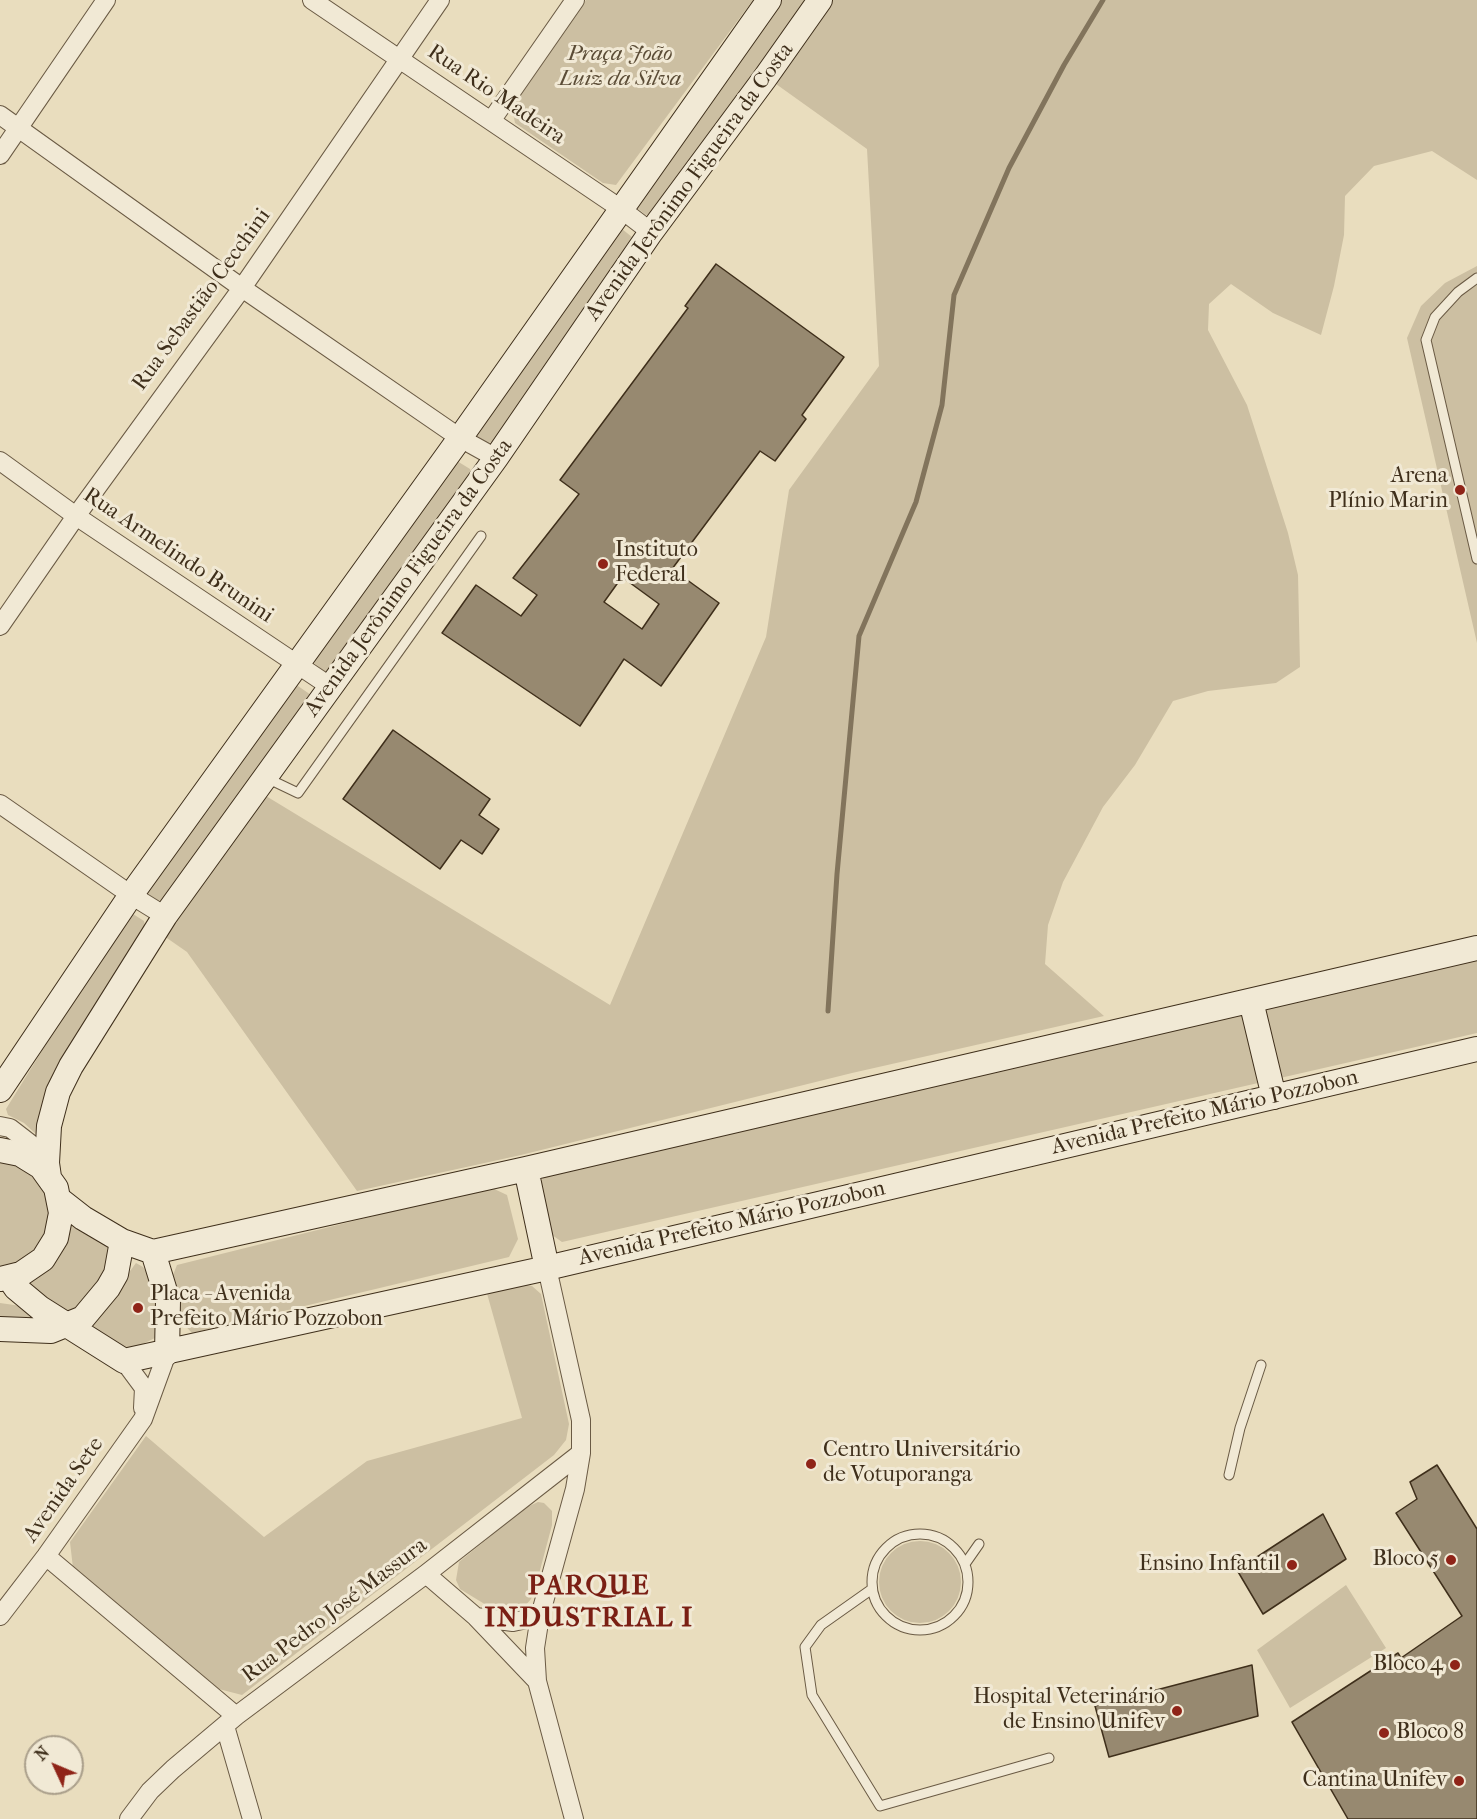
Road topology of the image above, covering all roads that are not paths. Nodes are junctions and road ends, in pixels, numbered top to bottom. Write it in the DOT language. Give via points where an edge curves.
graph roads {
  1 [pos="106,0"];
  2 [pos="312,0"];
  3 [pos="440,0"];
  4 [pos="574,0"];
  5 [pos="769,0"];
  6 [pos="819,0"];
  7 [pos="399,60"];
  8 [pos="0,115"];
  9 [pos="492,121"];
  10 [pos="18,128"];
  11 [pos="0,155"];
  12 [pos="621,209"];
  13 [pos="651,232"];
  14 [pos="1477,278"];
  15 [pos="242,288"];
  16 [pos="460,438"];
  17 [pos="496,458"];
  18 [pos="0,461"];
  19 [pos="76,516"];
  20 [pos="481,536"];
  21 [pos="1477,559"];
  22 [pos="0,626"];
  23 [pos="296,666"];
  24 [pos="331,687"];
  25 [pos="264,780"];
  26 [pos="0,804"];
  27 [pos="131,895"];
  28 [pos="165,916"];
  29 [pos="1477,948"];
  30 [pos="1251,1000"];
  31 [pos="1477,1049"];
  32 [pos="0,1090"];
  33 [pos="1274,1096"];
  34 [pos="0,1126"];
  35 [pos="0,1150"];
  36 [pos="526,1169"];
  37 [pos="44,1171"];
  38 [pos="60,1200"];
  39 [pos="122,1241"];
  40 [pos="153,1252"];
  41 [pos="547,1268"];
  42 [pos="5,1278"];
  43 [pos="67,1326"];
  44 [pos="0,1329"];
  45 [pos="167,1353"];
  46 [pos="124,1361"];
  47 [pos="1261,1365"];
  48 [pos="143,1419"];
  49 [pos="581,1453"];
  50 [pos="1228,1476"];
  51 [pos="959,1552"];
  52 [pos="46,1556"];
  53 [pos="965,1564"];
  54 [pos="426,1574"];
  55 [pos="872,1589"];
  56 [pos="0,1616"];
  57 [pos="540,1616"];
  58 [pos="476,1617"];
  59 [pos="537,1681"];
  60 [pos="230,1721"];
  61 [pos="1049,1758"];
  62 [pos="129,1819"];
  63 [pos="252,1819"];
  64 [pos="574,1819"];
  1 -- 10 [label="street"];
  2 -- 7 [label="street, Rua Rio Madeira"];
  3 -- 7 [label="street, Rua Sebastião Cecchini"];
  4 -- 9 [label="street"];
  5 -- 12 [label="street, Avenida Jerônimo Figueira da Costa"];
  6 -- 13 [label="street, Avenida Jerônimo Figueira da Costa"];
  7 -- 9 [label="street, Rua Rio Madeira"];
  7 -- 15 [label="street, Rua Sebastião Cecchini"];
  8 -- 10 [label="street"];
  9 -- 12 [label="street, Rua Rio Madeira"];
  10 -- 11 [label="street"];
  10 -- 15 [label="street"];
  12 -- 13 [label="street, Rua Rio Madeira"];
  12 -- 16 [label="street, Avenida Jerônimo Figueira da Costa"];
  13 -- 17 [label="street, Avenida Jerônimo Figueira da Costa"];
  14 -- 21 [label="lane" via="1435,317 1426,340"];
  15 -- 16 [label="street"];
  15 -- 19 [label="street, Rua Sebastião Cecchini"];
  16 -- 17 [label="street"];
  16 -- 23 [label="street, Avenida Jerônimo Figueira da Costa"];
  17 -- 24 [label="street, Avenida Jerônimo Figueira da Costa"];
  18 -- 19 [label="street, Rua Armelindo Brunini"];
  19 -- 22 [label="street, Rua Sebastião Cecchini"];
  19 -- 23 [label="street, Rua Armelindo Brunini"];
  20 -- 25 [label="lane" via="298,793"];
  23 -- 24 [label="street, Rua Armelindo Brunini"];
  23 -- 27 [label="street, Avenida Jerônimo Figueira da Costa"];
  24 -- 25 [label="street, Avenida Jerônimo Figueira da Costa"];
  25 -- 28 [label="street, Avenida Jerônimo Figueira da Costa"];
  26 -- 27 [label="street"];
  27 -- 28 [label="street"];
  27 -- 32 [label="street, Avenida Jerônimo Figueira da Costa"];
  28 -- 37 [label="street, Avenida Jerônimo Figueira da Costa" via="58,1092"];
  29 -- 30 [label="street"];
  30 -- 33 [label="street"];
  30 -- 36 [label="street"];
  31 -- 33 [label="street, Avenida Prefeito Mário Pozzobon"];
  33 -- 41 [label="street, Avenida Prefeito Mário Pozzobon"];
  34 -- 37 [label="street" via="10,1128 32,1144"];
  35 -- 37 [label="street" via="20,1154"];
  36 -- 40 [label="street"];
  36 -- 41 [label="street"];
  37 -- 38 [label="street"];
  38 -- 39 [label="street"];
  38 -- 42 [label="street" via="60,1226 51,1250 33,1268"];
  39 -- 40 [label="street"];
  39 -- 43 [label="street" via="116,1274 108,1288 83,1318"];
  40 -- 45 [label="street" via="168,1301"];
  41 -- 45 [label="street, Avenida Prefeito Mário Pozzobon"];
  41 -- 49 [label="street" via="580,1420"];
  42 -- 43 [label="street"];
  43 -- 44 [label="street" via="51,1331"];
  43 -- 46 [label="street"];
  45 -- 46 [label="street, Avenida Prefeito Mário Pozzobon"];
  45 -- 48 [label="street, Avenida Sete"];
  46 -- 48 [label="street" via="144,1388"];
  47 -- 50 [label="lane"];
  48 -- 52 [label="street, Avenida Sete"];
  49 -- 54 [label="street, Rua Pedro José Massura"];
  49 -- 57 [label="street"];
  51 -- 53 [label="lane"];
  51 -- 53 [label="lane" via="979,1544"];
  51 -- 55 [label="lane" via="948,1542 922,1533 895,1540 876,1561"];
  52 -- 56 [label="street, Avenida Sete"];
  52 -- 60 [label="street"];
  53 -- 55 [label="lane" via="969,1580 959,1610 932,1629 916,1630 893,1622 877,1604"];
  54 -- 58 [label="street"];
  54 -- 60 [label="street, Rua Pedro José Massura"];
  55 -- 61 [label="lane" via="822,1625 806,1647 812,1695 880,1806"];
  57 -- 58 [label="street" via="513,1622"];
  57 -- 59 [label="street" via="535,1648"];
  58 -- 59 [label="street"];
  59 -- 64 [label="street"];
  60 -- 62 [label="street, Rua Pedro José Massura" via="150,1791"];
  60 -- 63 [label="street"];
}
